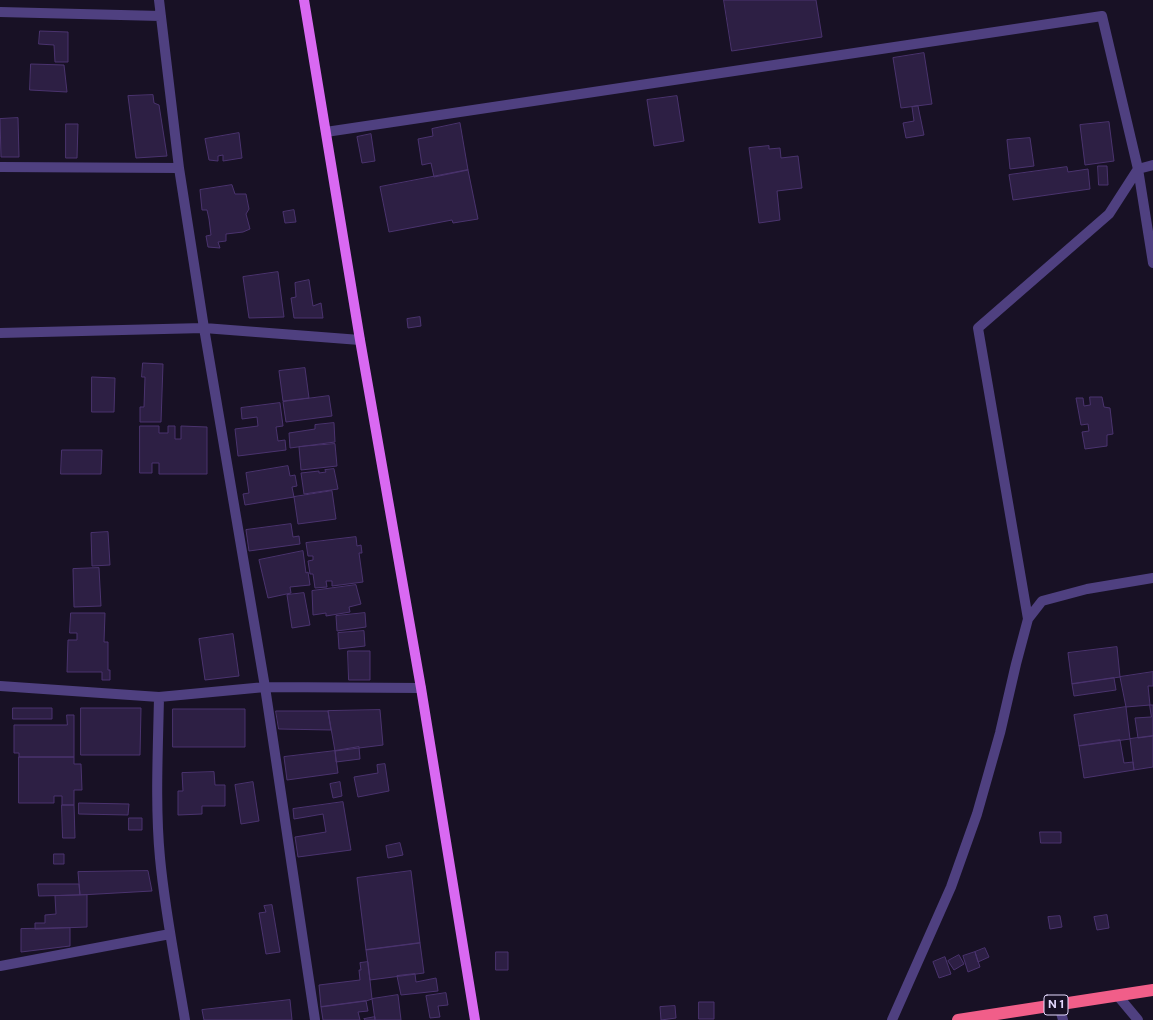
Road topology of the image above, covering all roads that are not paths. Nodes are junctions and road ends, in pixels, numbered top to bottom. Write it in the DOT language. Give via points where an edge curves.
graph roads {
  1 [pos="159,0"];
  2 [pos="304,0"];
  3 [pos="0,12"];
  4 [pos="161,16"];
  5 [pos="326,132"];
  6 [pos="1153,166"];
  7 [pos="0,167"];
  8 [pos="179,168"];
  9 [pos="1138,169"];
  10 [pos="1153,264"];
  11 [pos="204,328"];
  12 [pos="0,333"];
  13 [pos="360,340"];
  14 [pos="1153,578"];
  15 [pos="1028,619"];
  16 [pos="0,686"];
  17 [pos="265,687"];
  18 [pos="421,688"];
  19 [pos="159,697"];
  20 [pos="170,934"];
  21 [pos="0,966"];
  22 [pos="1153,990"];
  23 [pos="1118,996"];
  24 [pos="1059,1004"];
  25 [pos="185,1020"];
  26 [pos="314,1020"];
  27 [pos="475,1020"];
  28 [pos="892,1020"];
  29 [pos="958,1020"];
  30 [pos="1063,1020"];
  31 [pos="1138,1020"];
  1 -- 4 [label="street"];
  2 -- 5 [label="main road"];
  3 -- 4 [label="street"];
  4 -- 8 [label="street"];
  5 -- 9 [label="street" via="1102,16"];
  5 -- 13 [label="main road"];
  6 -- 9 [label="street"];
  7 -- 8 [label="street"];
  8 -- 11 [label="street"];
  9 -- 10 [label="street"];
  9 -- 15 [label="street" via="1109,214 978,328"];
  11 -- 12 [label="street"];
  11 -- 13 [label="street"];
  11 -- 17 [label="street"];
  13 -- 18 [label="main road"];
  14 -- 15 [label="street" via="1087,589 1042,601"];
  15 -- 28 [label="street" via="977,814 951,887"];
  16 -- 19 [label="street"];
  17 -- 18 [label="street"];
  17 -- 19 [label="street"];
  17 -- 26 [label="street"];
  18 -- 27 [label="main road"];
  19 -- 20 [label="street" via="158,819 160,858"];
  20 -- 21 [label="street"];
  20 -- 25 [label="street"];
  22 -- 23 [label="highway, N 1"];
  23 -- 24 [label="highway, N 1"];
  23 -- 31 [label="street"];
  24 -- 29 [label="highway, N 1"];
  24 -- 30 [label="street"];
}
